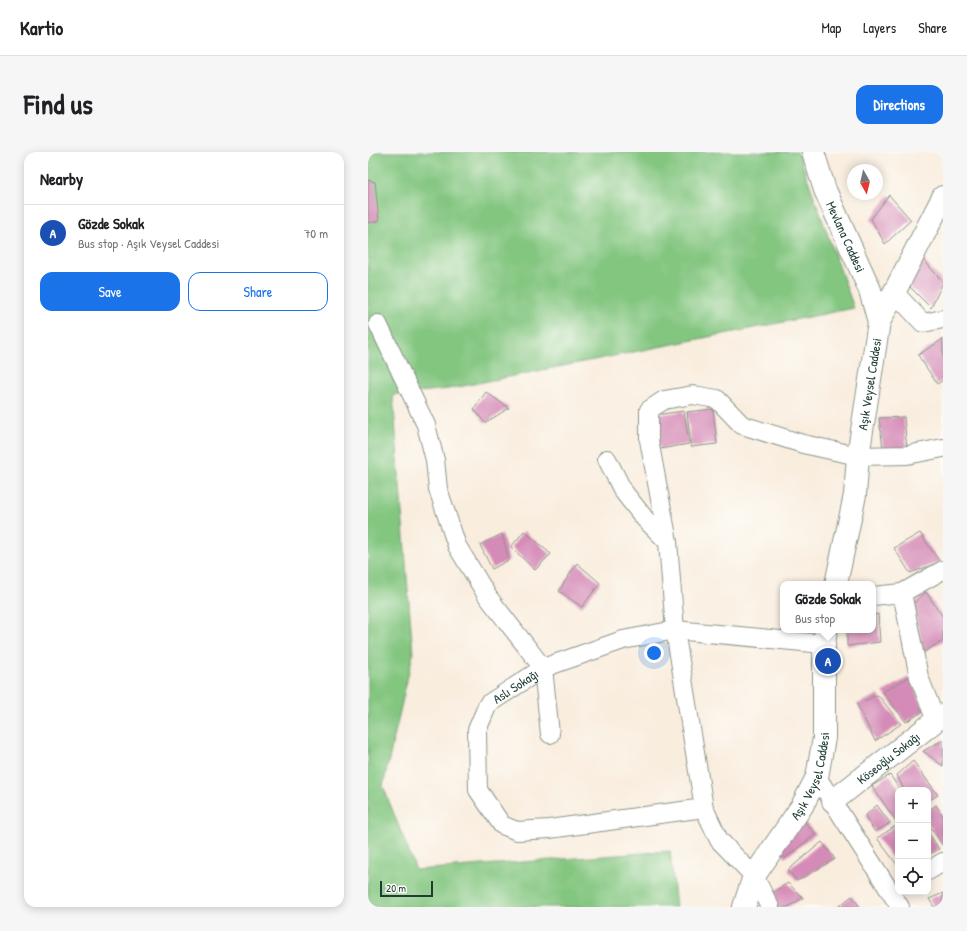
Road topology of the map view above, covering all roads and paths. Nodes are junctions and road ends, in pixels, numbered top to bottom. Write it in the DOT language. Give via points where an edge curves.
graph roads {
  1 [pos="813,152"];
  2 [pos="943,197"];
  3 [pos="894,292"];
  4 [pos="943,319"];
  5 [pos="879,322"];
  6 [pos="378,324"];
  7 [pos="943,448"];
  8 [pos="858,456"];
  9 [pos="607,459"];
  10 [pos="668,542"];
  11 [pos="943,570"];
  12 [pos="837,581"];
  13 [pos="902,593"];
  14 [pos="876,596"];
  15 [pos="675,630"];
  16 [pos="825,637"];
  17 [pos="543,668"];
  18 [pos="940,718"];
  19 [pos="550,734"];
  20 [pos="818,777"];
  21 [pos="833,801"];
  22 [pos="704,808"];
  23 [pos="943,862"];
  24 [pos="931,869"];
  25 [pos="754,876"];
  26 [pos="897,897"];
  27 [pos="744,907"];
  28 [pos="770,907"];
  1 -- 5 [label="street, Mevlana Caddesi" via="825,190 870,290"];
  2 -- 3 [label="street, Aşık Veysel Caddesi"];
  3 -- 4 [label="street" via="923,323"];
  3 -- 5 [label="street, Aşık Veysel Caddesi"];
  5 -- 8 [label="street, Aşık Veysel Caddesi"];
  6 -- 17 [label="street" via="426,425 435,460 438,489 457,546 488,597"];
  7 -- 8 [label="street" via="907,455"];
  8 -- 10 [label="street" via="803,444 742,425 717,399 693,395 664,400 649,410 649,440"];
  8 -- 12 [label="street, Aşık Veysel Caddesi" via="855,495"];
  9 -- 10 [label="street" via="623,491 645,519"];
  10 -- 15 [label="street"];
  11 -- 13 [label="street"];
  13 -- 14 [label="street"];
  13 -- 18 [label="street" via="919,678"];
  15 -- 16 [label="street, Aslı Sokağı"];
  15 -- 17 [label="street, Aslı Sokağı" via="623,640"];
  15 -- 22 [label="street"];
  16 -- 20 [label="street, Aşık Veysel Caddesi" via="824,738"];
  17 -- 19 [label="street"];
  17 -- 22 [label="street, Aslı Sokağı" via="488,704 477,730 478,790 502,825 517,831 549,829"];
  18 -- 21 [label="street, Köseoğlu Sokağı"];
  20 -- 21 [label="street"];
  20 -- 25 [label="street, Aşık Veysel Caddesi" via="802,806"];
  21 -- 26 [label="street"];
  22 -- 25 [label="street" via="719,840"];
  23 -- 24 [label="street"];
  25 -- 27 [label="street, Aşık Veysel Caddesi"];
  25 -- 28 [label="street"];
}
